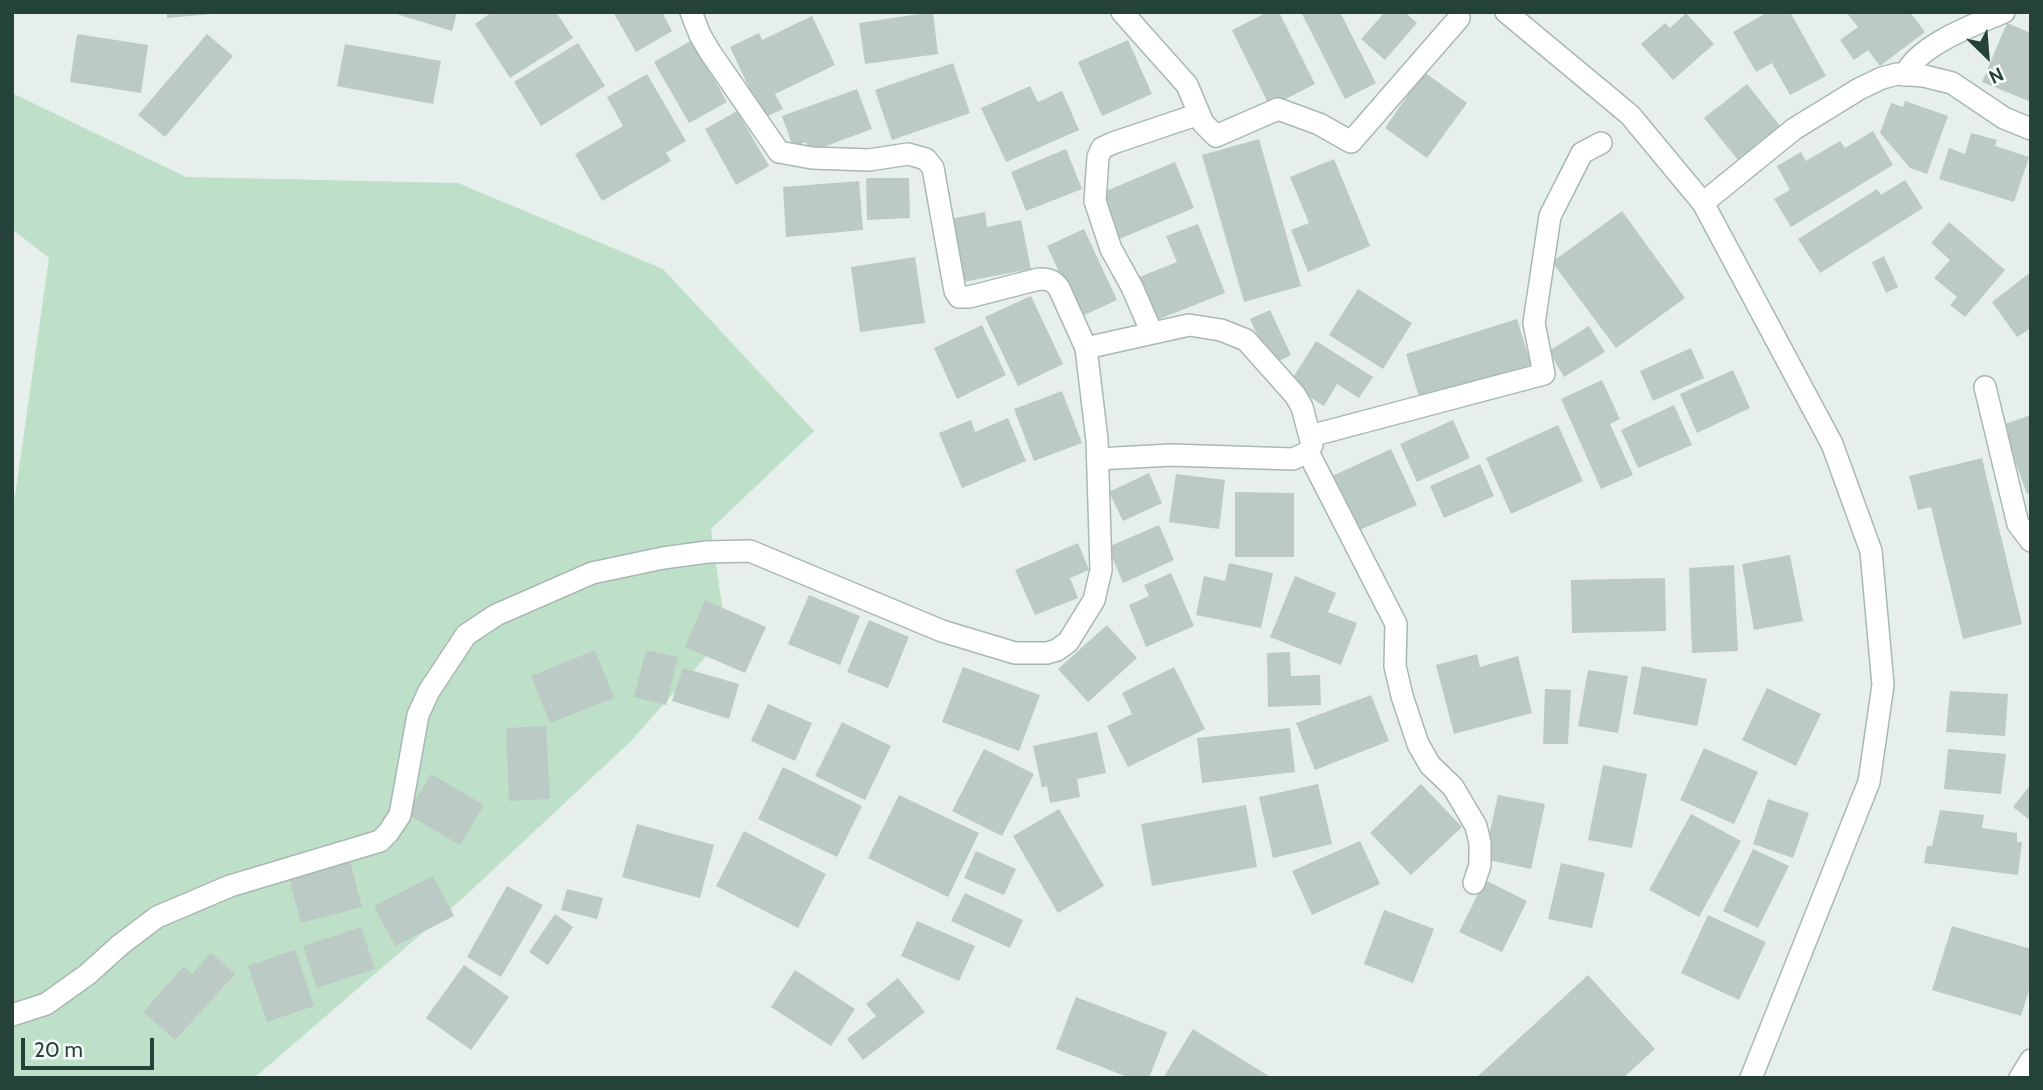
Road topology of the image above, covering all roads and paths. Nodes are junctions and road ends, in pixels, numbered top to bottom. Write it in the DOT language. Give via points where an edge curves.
graph roads {
  1 [pos="691,12"];
  2 [pos="1122,12"];
  3 [pos="1506,12"];
  4 [pos="2002,13"];
  5 [pos="1459,18"];
  6 [pos="1905,75"];
  7 [pos="1199,114"];
  8 [pos="2031,129"];
  9 [pos="1601,144"];
  10 [pos="1703,203"];
  11 [pos="1152,333"];
  12 [pos="1086,348"];
  13 [pos="1985,387"];
  14 [pos="1309,444"];
  15 [pos="1098,459"];
  16 [pos="2031,541"];
  17 [pos="1474,883"];
  18 [pos="12,1015"];
  19 [pos="2031,1060"];
  20 [pos="1751,1078"];
  21 [pos="2020,1078"];
  1 -- 12 [label="street" via="709,52 779,152 812,158 869,160 908,154 926,159 933,168 959,296 1047,279 1055,282"];
  2 -- 7 [label="street" via="1187,85"];
  3 -- 10 [label="street" via="1630,115"];
  4 -- 6 [label="street" via="1914,59"];
  5 -- 7 [label="street" via="1351,142 1278,109 1216,136"];
  6 -- 8 [label="street" via="1952,83 2004,118"];
  6 -- 10 [label="street" via="1882,78 1794,130"];
  7 -- 11 [label="street" via="1113,143 1102,148 1098,157 1095,201 1111,249"];
  9 -- 14 [label="street" via="1582,153 1550,216 1534,323 1544,374"];
  10 -- 20 [label="street" via="1836,456 1871,551 1883,685 1869,782"];
  11 -- 12 [label="street"];
  11 -- 14 [label="street" via="1189,325 1246,340 1302,407"];
  12 -- 15 [label="street"];
  13 -- 16 [label="street" via="2018,524"];
  14 -- 15 [label="street" via="1293,459 1171,455"];
  14 -- 17 [label="street" via="1395,624 1395,666 1418,744 1430,765 1453,787 1476,826 1480,865"];
  15 -- 18 [label="street" via="1101,570 1094,600 1068,642 1057,650 1016,653 942,631 750,551 663,558 592,573 496,615 466,635 418,715 400,815 380,841 230,886 157,917 46,1004"];
  19 -- 21 [label="street"];
}
